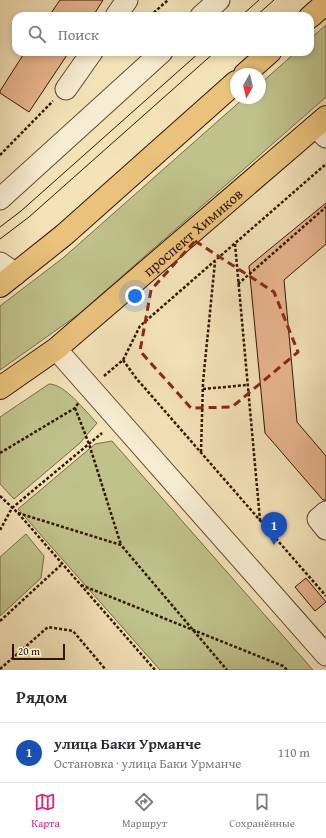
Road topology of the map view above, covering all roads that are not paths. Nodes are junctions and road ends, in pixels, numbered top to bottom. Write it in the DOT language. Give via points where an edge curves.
graph roads {
  1 [pos="127,0"];
  2 [pos="219,0"];
  3 [pos="326,3"];
  4 [pos="119,12"];
  5 [pos="206,12"];
  6 [pos="314,14"];
  7 [pos="89,56"];
  8 [pos="158,56"];
  9 [pos="265,56"];
  10 [pos="252,68"];
  11 [pos="230,87"];
  12 [pos="66,89"];
  13 [pos="322,127"];
  14 [pos="0,198"];
  15 [pos="5,274"];
  16 [pos="56,349"];
  17 [pos="0,388"];
  18 [pos="326,512"];
  19 [pos="326,529"];
  20 [pos="326,655"];
  1 -- 4 [label="street"];
  2 -- 5 [label="street"];
  3 -- 6 [label="main road"];
  7 -- 12 [label="street"];
  8 -- 14 [label="street"];
  9 -- 10 [label="main road"];
  11 -- 15 [label="main road" via="64,236"];
  13 -- 16 [label="main road, проспект Химиков"];
  16 -- 17 [label="main road, проспект Химиков"];
  16 -- 20 [label="street"];
  18 -- 19 [label="street" via="318,519"];
}
